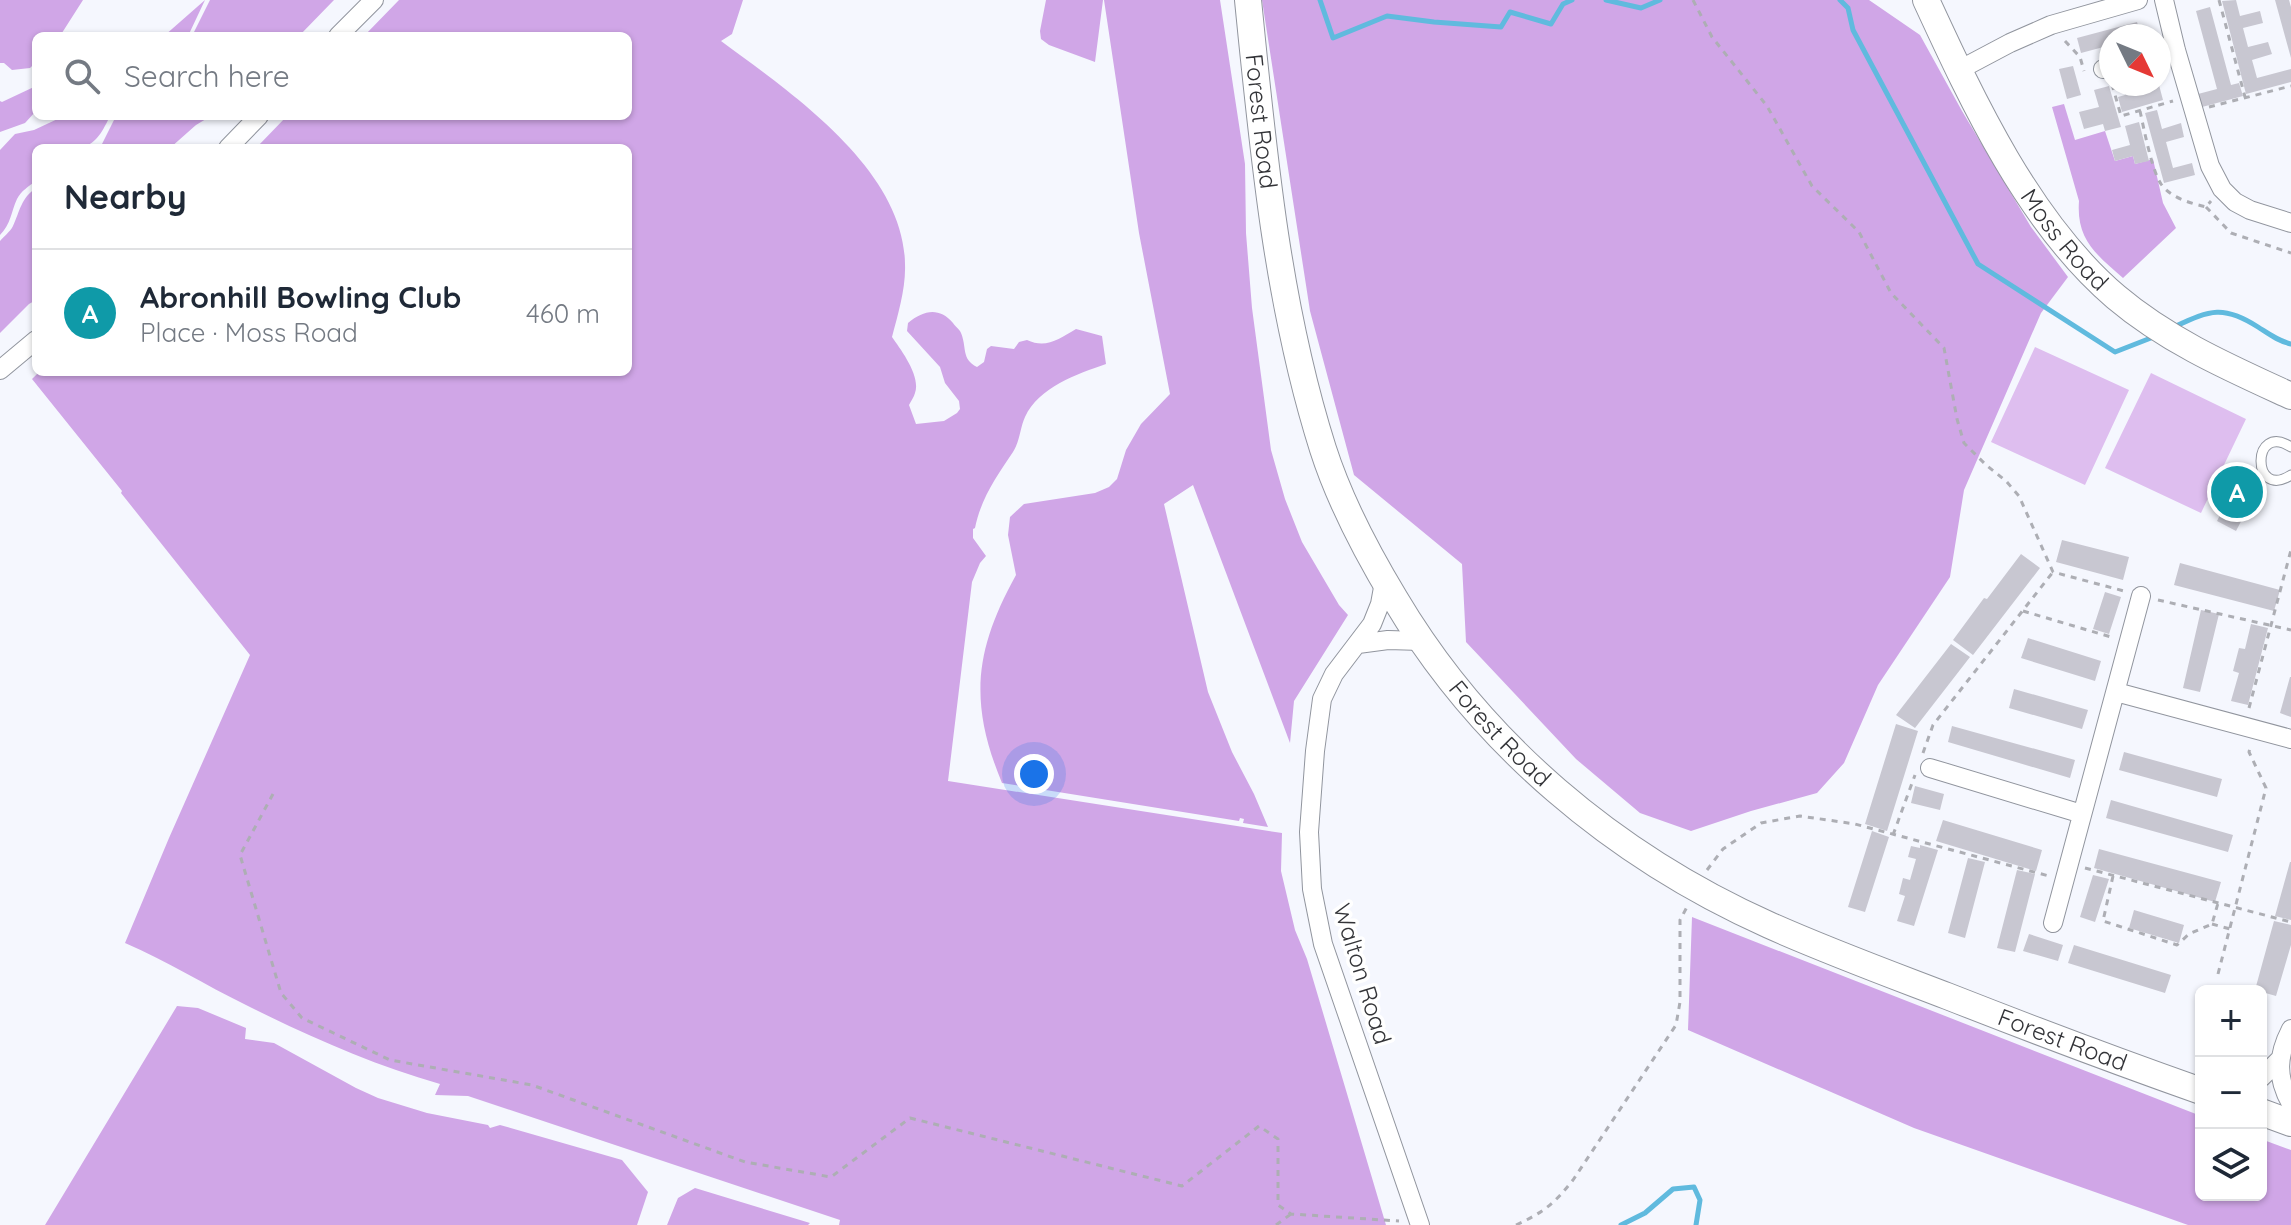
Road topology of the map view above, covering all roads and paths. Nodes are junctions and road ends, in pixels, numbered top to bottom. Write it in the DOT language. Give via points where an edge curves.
graph roads {
  1 [pos="374,0"];
  2 [pos="1248,0"];
  3 [pos="1693,0"];
  4 [pos="1926,0"];
  5 [pos="2138,0"];
  6 [pos="2164,0"];
  7 [pos="2219,0"];
  8 [pos="2115,3"];
  9 [pos="2165,24"];
  10 [pos="2051,25"];
  11 [pos="342,32"];
  12 [pos="2171,60"];
  13 [pos="1959,70"];
  14 [pos="2087,82"];
  15 [pos="2291,86"];
  16 [pos="2115,96"];
  17 [pos="2245,97"];
  18 [pos="2191,103"];
  19 [pos="2140,111"];
  20 [pos="255,120"];
  21 [pos="232,144"];
  22 [pos="2222,189"];
  23 [pos="2206,207"];
  24 [pos="2291,223"];
  25 [pos="2291,253"];
  26 [pos="32,343"];
  27 [pos="0,370"];
  28 [pos="2291,396"];
  29 [pos="2290,445"];
  30 [pos="2291,475"];
  31 [pos="2291,550"];
  32 [pos="2053,572"];
  33 [pos="1384,582"];
  34 [pos="2141,596"];
  35 [pos="2023,611"];
  36 [pos="2271,625"];
  37 [pos="2291,630"];
  38 [pos="1421,641"];
  39 [pos="2129,642"];
  40 [pos="1358,644"];
  41 [pos="2116,692"];
  42 [pos="2249,708"];
  43 [pos="2252,729"];
  44 [pos="2291,739"];
  45 [pos="1924,762"];
  46 [pos="273,794"];
  47 [pos="2082,814"];
  48 [pos="1893,835"];
  49 [pos="1707,870"];
  50 [pos="2067,872"];
  51 [pos="2113,876"];
  52 [pos="2218,903"];
  53 [pos="1687,907"];
  54 [pos="2236,907"];
  55 [pos="2291,922"];
  56 [pos="2053,923"];
  57 [pos="2212,924"];
  58 [pos="2230,929"];
  59 [pos="2218,974"];
  60 [pos="2291,1029"];
  61 [pos="2279,1060"];
  62 [pos="2267,1072"];
  63 [pos="2195,1089"];
  64 [pos="2291,1104"];
  65 [pos="2267,1114"];
  66 [pos="2291,1123"];
  67 [pos="1291,1214"];
  68 [pos="1420,1223"];
  69 [pos="1276,1225"];
  70 [pos="1516,1225"];
  1 -- 11 [label="street"];
  2 -- 33 [label="street, Forest Road" via="1275,224 1301,367 1341,498"];
  3 -- 32 [label="path" via="1712,37 1767,106 1812,186 1859,232 1891,293 1944,348 1964,443 2019,496"];
  4 -- 13 [label="street, Moss Road"];
  5 -- 8 [label="street"];
  6 -- 9 [label="street"];
  7 -- 17 [label="path"];
  8 -- 10 [label="street"];
  10 -- 13 [label="street"];
  10 -- 14 [label="path" via="2080,57"];
  12 -- 18 [label="street"];
  13 -- 28 [label="street, Moss Road" via="2002,151 2079,261 2116,297 2205,357"];
  15 -- 17 [label="path"];
  16 -- 19 [label="path" via="2121,116"];
  17 -- 18 [label="path"];
  18 -- 19 [label="path"];
  18 -- 22 [label="street"];
  19 -- 23 [label="path" via="2159,182 2178,198"];
  20 -- 21 [label="street"];
  22 -- 23 [label="path"];
  22 -- 24 [label="street" via="2250,210"];
  23 -- 25 [label="path" via="2231,233"];
  26 -- 27 [label="street"];
  29 -- 30 [label="lane" via="2272,443 2260,462 2274,479"];
  31 -- 36 [label="path"];
  32 -- 34 [label="path"];
  32 -- 35 [label="path"];
  33 -- 38 [label="street, Forest Road"];
  33 -- 40 [label="street, Walton Road" via="1376,615"];
  34 -- 36 [label="path"];
  34 -- 39 [label="street"];
  35 -- 39 [label="path"];
  35 -- 45 [label="path" via="1933,725"];
  36 -- 37 [label="path"];
  36 -- 42 [label="path"];
  38 -- 40 [label="street"];
  38 -- 63 [label="street, Forest Road" via="1467,700 1542,779 1623,843 1689,884 1844,957"];
  39 -- 41 [label="street"];
  40 -- 68 [label="street, Walton Road" via="1322,699 1309,832 1312,889 1323,944"];
  41 -- 43 [label="street"];
  41 -- 47 [label="street"];
  43 -- 44 [label="street"];
  43 -- 54 [label="path" via="2249,752 2266,788"];
  45 -- 47 [label="street"];
  45 -- 48 [label="path"];
  46 -- 67 [label="path" via="240,855 281,993 302,1018 390,1060 532,1085 745,1162 831,1177 910,1118 1182,1186 1259,1126 1278,1139 1278,1205"];
  47 -- 50 [label="street"];
  48 -- 49 [label="path" via="1800,816 1761,823 1723,849"];
  48 -- 50 [label="path"];
  50 -- 51 [label="path"];
  50 -- 56 [label="street"];
  51 -- 52 [label="path"];
  51 -- 57 [label="path" via="2103,921 2177,945"];
  52 -- 54 [label="path"];
  52 -- 57 [label="path"];
  53 -- 70 [label="path" via="1680,920 1676,1025 1555,1203"];
  54 -- 55 [label="path"];
  54 -- 58 [label="path"];
  57 -- 58 [label="path"];
  58 -- 59 [label="path"];
  60 -- 61 [label="street"];
  61 -- 62 [label="street"];
  61 -- 64 [label="street"];
  65 -- 66 [label="street"];
  67 -- 68 [label="path"];
  67 -- 69 [label="path"];
}
